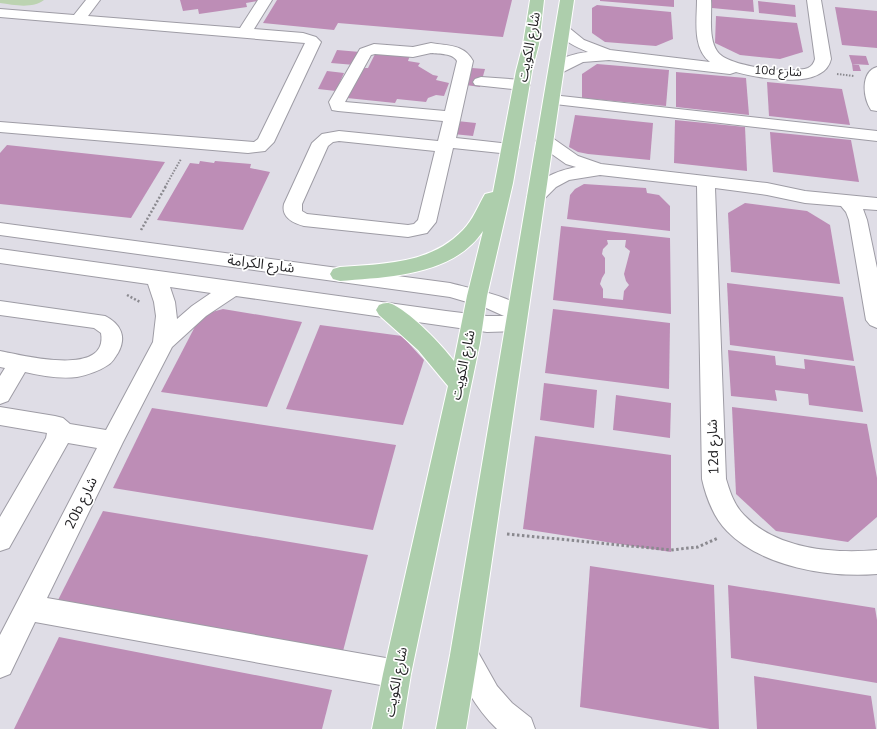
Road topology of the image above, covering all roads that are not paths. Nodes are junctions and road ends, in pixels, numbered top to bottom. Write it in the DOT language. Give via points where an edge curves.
graph roads {
  1 [pos="93,0"];
  2 [pos="265,0"];
  3 [pos="537,0"];
  4 [pos="567,0"];
  5 [pos="704,0"];
  6 [pos="814,0"];
  7 [pos="0,13"];
  8 [pos="77,20"];
  9 [pos="563,30"];
  10 [pos="244,33"];
  11 [pos="705,42"];
  12 [pos="428,49"];
  13 [pos="609,55"];
  14 [pos="648,60"];
  15 [pos="738,68"];
  16 [pos="557,69"];
  17 [pos="874,76"];
  18 [pos="468,81"];
  19 [pos="522,85"];
  20 [pos="552,100"];
  21 [pos="877,106"];
  22 [pos="452,117"];
  23 [pos="0,126"];
  24 [pos="877,136"];
  25 [pos="545,141"];
  26 [pos="446,145"];
  27 [pos="510,149"];
  28 [pos="600,169"];
  29 [pos="657,176"];
  30 [pos="706,182"];
  31 [pos="504,183"];
  32 [pos="767,189"];
  33 [pos="877,194"];
  34 [pos="536,196"];
  35 [pos="847,201"];
  36 [pos="877,204"];
  37 [pos="706,215"];
  38 [pos="0,229"];
  39 [pos="0,256"];
  40 [pos="340,274"];
  41 [pos="156,277"];
  42 [pos="234,288"];
  43 [pos="477,296"];
  44 [pos="0,308"];
  45 [pos="386,310"];
  46 [pos="516,318"];
  47 [pos="877,320"];
  48 [pos="472,322"];
  49 [pos="164,342"];
  50 [pos="10,360"];
  51 [pos="460,384"];
  52 [pos="0,395"];
  53 [pos="0,416"];
  54 [pos="60,432"];
  55 [pos="112,440"];
  56 [pos="0,540"];
  57 [pos="877,562"];
  58 [pos="29,608"];
  59 [pos="464,654"];
  60 [pos="0,664"];
  61 [pos="397,674"];
  62 [pos="387,729"];
  63 [pos="451,729"];
  64 [pos="520,729"];
  1 -- 8 [label="street"];
  2 -- 10 [label="street"];
  3 -- 19 [label="main road, شارع الكويت"];
  4 -- 9 [label="main road, شارع الكويت"];
  5 -- 11 [label="street, 10d شارع"];
  6 -- 15 [label="street, 10d شارع" via="823,59 820,67 809,73 790,74"];
  7 -- 8 [label="street" via="34,10"];
  8 -- 10 [label="street"];
  9 -- 13 [label="street, 10d شارع" via="586,47"];
  9 -- 16 [label="main road, شارع الكويت"];
  10 -- 23 [label="street" via="304,38 313,42 273,126 263,145 259,147"];
  11 -- 14 [label="street, 10d شارع" via="687,54"];
  11 -- 15 [label="street, 10d شارع" via="718,62"];
  12 -- 18 [label="street" via="443,65"];
  12 -- 18 [label="street" via="454,51 462,55"];
  12 -- 22 [label="street" via="413,52 374,49 365,52 337,104 343,107"];
  13 -- 14 [label="street, 10d شارع"];
  13 -- 16 [label="street, 10d شارع" via="583,56"];
  14 -- 15 [label="street, 10d شارع"];
  16 -- 20 [label="main road, شارع الكويت"];
  17 -- 21 [label="street"];
  18 -- 19 [label="street"];
  18 -- 22 [label="street"];
  19 -- 27 [label="main road, شارع الكويت"];
  20 -- 24 [label="street"];
  20 -- 25 [label="main road, شارع الكويت"];
  22 -- 26 [label="street"];
  25 -- 28 [label="street" via="572,160"];
  25 -- 34 [label="main road, شارع الكويت"];
  26 -- 26 [label="street" via="339,136 328,138 321,143 293,204 293,214 304,220 408,231 420,230 427,222"];
  26 -- 27 [label="street"];
  27 -- 31 [label="main road, شارع الكويت"];
  28 -- 29 [label="street"];
  28 -- 34 [label="street" via="557,178"];
  29 -- 30 [label="street"];
  29 -- 37 [label="street" via="680,189"];
  30 -- 32 [label="street"];
  30 -- 37 [label="street, 12d شارع"];
  31 -- 40 [label="main road" via="492,197 478,225 459,246 428,261 410,266"];
  31 -- 43 [label="main road, شارع الكويت"];
  32 -- 33 [label="street"];
  32 -- 35 [label="street" via="805,197"];
  34 -- 46 [label="main road, شارع الكويت"];
  35 -- 36 [label="street"];
  35 -- 47 [label="street" via="857,215"];
  37 -- 57 [label="street, 12d شارع" via="714,479 719,496 735,523 765,544 790,553 842,562"];
  38 -- 40 [label="street, شارع الكرامة"];
  39 -- 41 [label="street, شارع الكرامة"];
  40 -- 43 [label="street, شارع الكرامة"];
  41 -- 42 [label="street, شارع الكرامة"];
  41 -- 49 [label="street, 20b شارع" via="167,314"];
  42 -- 45 [label="street, شارع الكرامة"];
  42 -- 49 [label="street, 20b شارع" via="198,311"];
  43 -- 46 [label="street, شارع الكرامة" via="491,301"];
  43 -- 48 [label="main road, شارع الكويت"];
  44 -- 50 [label="street" via="98,321 108,326 113,334 112,344 106,355 94,364 80,369"];
  45 -- 48 [label="street, شارع الكرامة"];
  45 -- 51 [label="main road" via="423,340"];
  46 -- 48 [label="street, شارع الكرامة"];
  46 -- 59 [label="main road, شارع الكويت"];
  48 -- 51 [label="main road, شارع الكويت"];
  49 -- 55 [label="street, 20b شارع"];
  50 -- 52 [label="street"];
  51 -- 61 [label="main road, شارع الكويت"];
  53 -- 54 [label="street" via="55,425 60,428"];
  54 -- 55 [label="street"];
  54 -- 56 [label="street"];
  55 -- 58 [label="street, 20b شارع"];
  58 -- 60 [label="street, 20b شارع"];
  58 -- 61 [label="street"];
  59 -- 63 [label="main road, شارع الكويت"];
  59 -- 64 [label="street" via="474,678 489,700 507,720"];
  61 -- 62 [label="main road, شارع الكويت"];
}
